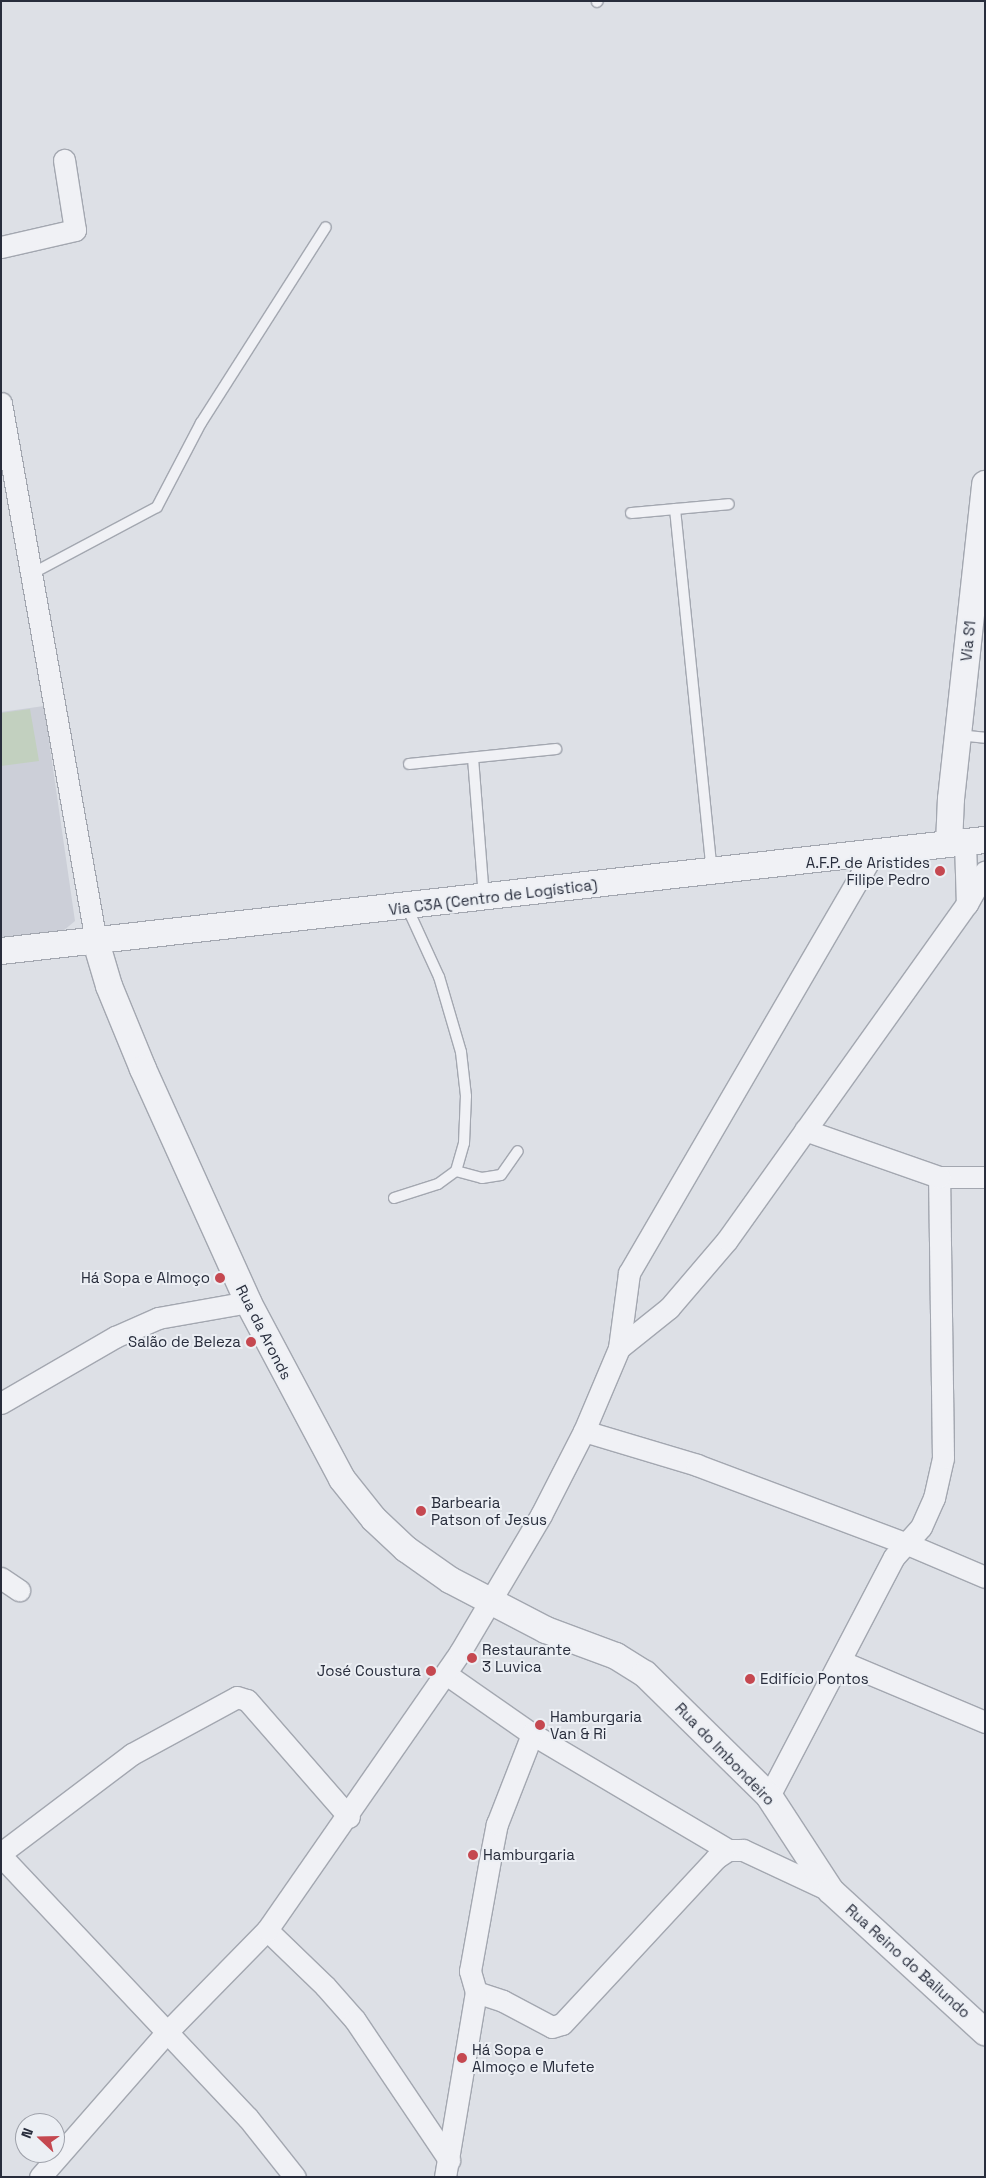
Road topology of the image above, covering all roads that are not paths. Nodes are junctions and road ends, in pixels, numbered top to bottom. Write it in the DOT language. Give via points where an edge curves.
graph roads {
  1 [pos="64,160"];
  2 [pos="326,227"];
  3 [pos="1,247"];
  4 [pos="1,402"];
  5 [pos="985,484"];
  6 [pos="729,504"];
  7 [pos="675,509"];
  8 [pos="630,512"];
  9 [pos="33,573"];
  10 [pos="958,735"];
  11 [pos="985,738"];
  12 [pos="556,750"];
  13 [pos="473,758"];
  14 [pos="409,764"];
  15 [pos="966,842"];
  16 [pos="873,853"];
  17 [pos="712,871"];
  18 [pos="985,872"];
  19 [pos="484,898"];
  20 [pos="967,904"];
  21 [pos="407,907"];
  22 [pos="96,942"];
  23 [pos="1,951"];
  24 [pos="805,1130"];
  25 [pos="518,1151"];
  26 [pos="456,1171"];
  27 [pos="939,1176"];
  28 [pos="985,1177"];
  29 [pos="394,1198"];
  30 [pos="248,1302"];
  31 [pos="619,1348"];
  32 [pos="1,1403"];
  33 [pos="584,1431"];
  34 [pos="906,1543"];
  35 [pos="985,1577"];
  36 [pos="1,1578"];
  37 [pos="19,1590"];
  38 [pos="490,1603"];
  39 [pos="546,1630"];
  40 [pos="840,1661"];
  41 [pos="446,1674"];
  42 [pos="985,1722"];
  43 [pos="532,1734"];
  44 [pos="769,1796"];
  45 [pos="349,1817"];
  46 [pos="728,1850"];
  47 [pos="1,1855"];
  48 [pos="831,1891"];
  49 [pos="267,1930"];
  50 [pos="476,1992"];
  51 [pos="168,2031"];
  52 [pos="985,2032"];
  53 [pos="447,2168"];
  54 [pos="40,2177"];
  55 [pos="295,2177"];
  1 -- 3 [label="street" via="75,230"];
  2 -- 9 [label="lane" via="201,423 157,507"];
  4 -- 9 [label="street"];
  5 -- 10 [label="street, Via S1"];
  6 -- 7 [label="lane"];
  7 -- 8 [label="lane"];
  7 -- 17 [label="lane"];
  9 -- 22 [label="street"];
  10 -- 11 [label="lane"];
  10 -- 15 [label="street, Via S1" via="951,799"];
  12 -- 13 [label="lane"];
  13 -- 14 [label="lane"];
  13 -- 19 [label="lane"];
  15 -- 16 [label="street, Via C3A (Centro de Logística)"];
  15 -- 20 [label="street"];
  16 -- 17 [label="street, Via C3A (Centro de Logística)"];
  16 -- 31 [label="street" via="629,1273"];
  17 -- 19 [label="street, Via C3A (Centro de Logística)"];
  18 -- 20 [label="street"];
  19 -- 21 [label="street, Via C3A (Centro de Logística)"];
  20 -- 24 [label="street"];
  21 -- 22 [label="street, Via C3A (Centro de Logística)"];
  21 -- 26 [label="lane" via="439,977 461,1052 466,1096 464,1143"];
  22 -- 23 [label="street, Via C3A (Centro de Logística)"];
  22 -- 30 [label="street, Rua da Aronds" via="109,986 143,1069"];
  24 -- 27 [label="street"];
  24 -- 31 [label="street" via="716,1254 669,1308"];
  25 -- 26 [label="lane" via="501,1175 482,1178"];
  26 -- 29 [label="lane" via="438,1184"];
  27 -- 28 [label="street"];
  27 -- 34 [label="street" via="943,1458 934,1498 921,1527"];
  30 -- 32 [label="street" via="158,1318 115,1337"];
  30 -- 38 [label="street, Rua da Aronds" via="342,1479 374,1519 406,1549"];
  31 -- 33 [label="street"];
  33 -- 34 [label="street" via="697,1465"];
  33 -- 38 [label="street" via="541,1515"];
  34 -- 35 [label="street"];
  34 -- 40 [label="street" via="894,1557"];
  36 -- 37 [label="street"];
  38 -- 39 [label="street, Rua da Aronds"];
  38 -- 41 [label="street"];
  39 -- 44 [label="street, Rua do Imbondeiro" via="582,1662 594,1667 645,1674"];
  40 -- 42 [label="street"];
  40 -- 44 [label="street"];
  41 -- 43 [label="street"];
  41 -- 45 [label="street"];
  43 -- 46 [label="street"];
  43 -- 50 [label="street" via="497,1824 470,1971"];
  44 -- 48 [label="street, Rua do Imbondeiro"];
  45 -- 47 [label="street" via="247,1700 237,1697 132,1754"];
  45 -- 49 [label="street"];
  46 -- 48 [label="street" via="743,1850"];
  46 -- 50 [label="street" via="716,1858 562,2024 552,2027 503,2000"];
  47 -- 51 [label="street"];
  48 -- 52 [label="street, Rua Reino do Bailundo"];
  49 -- 51 [label="street"];
  49 -- 53 [label="street" via="355,2020"];
  50 -- 53 [label="street"];
  51 -- 54 [label="street"];
  51 -- 55 [label="street" via="248,2118"];
}
